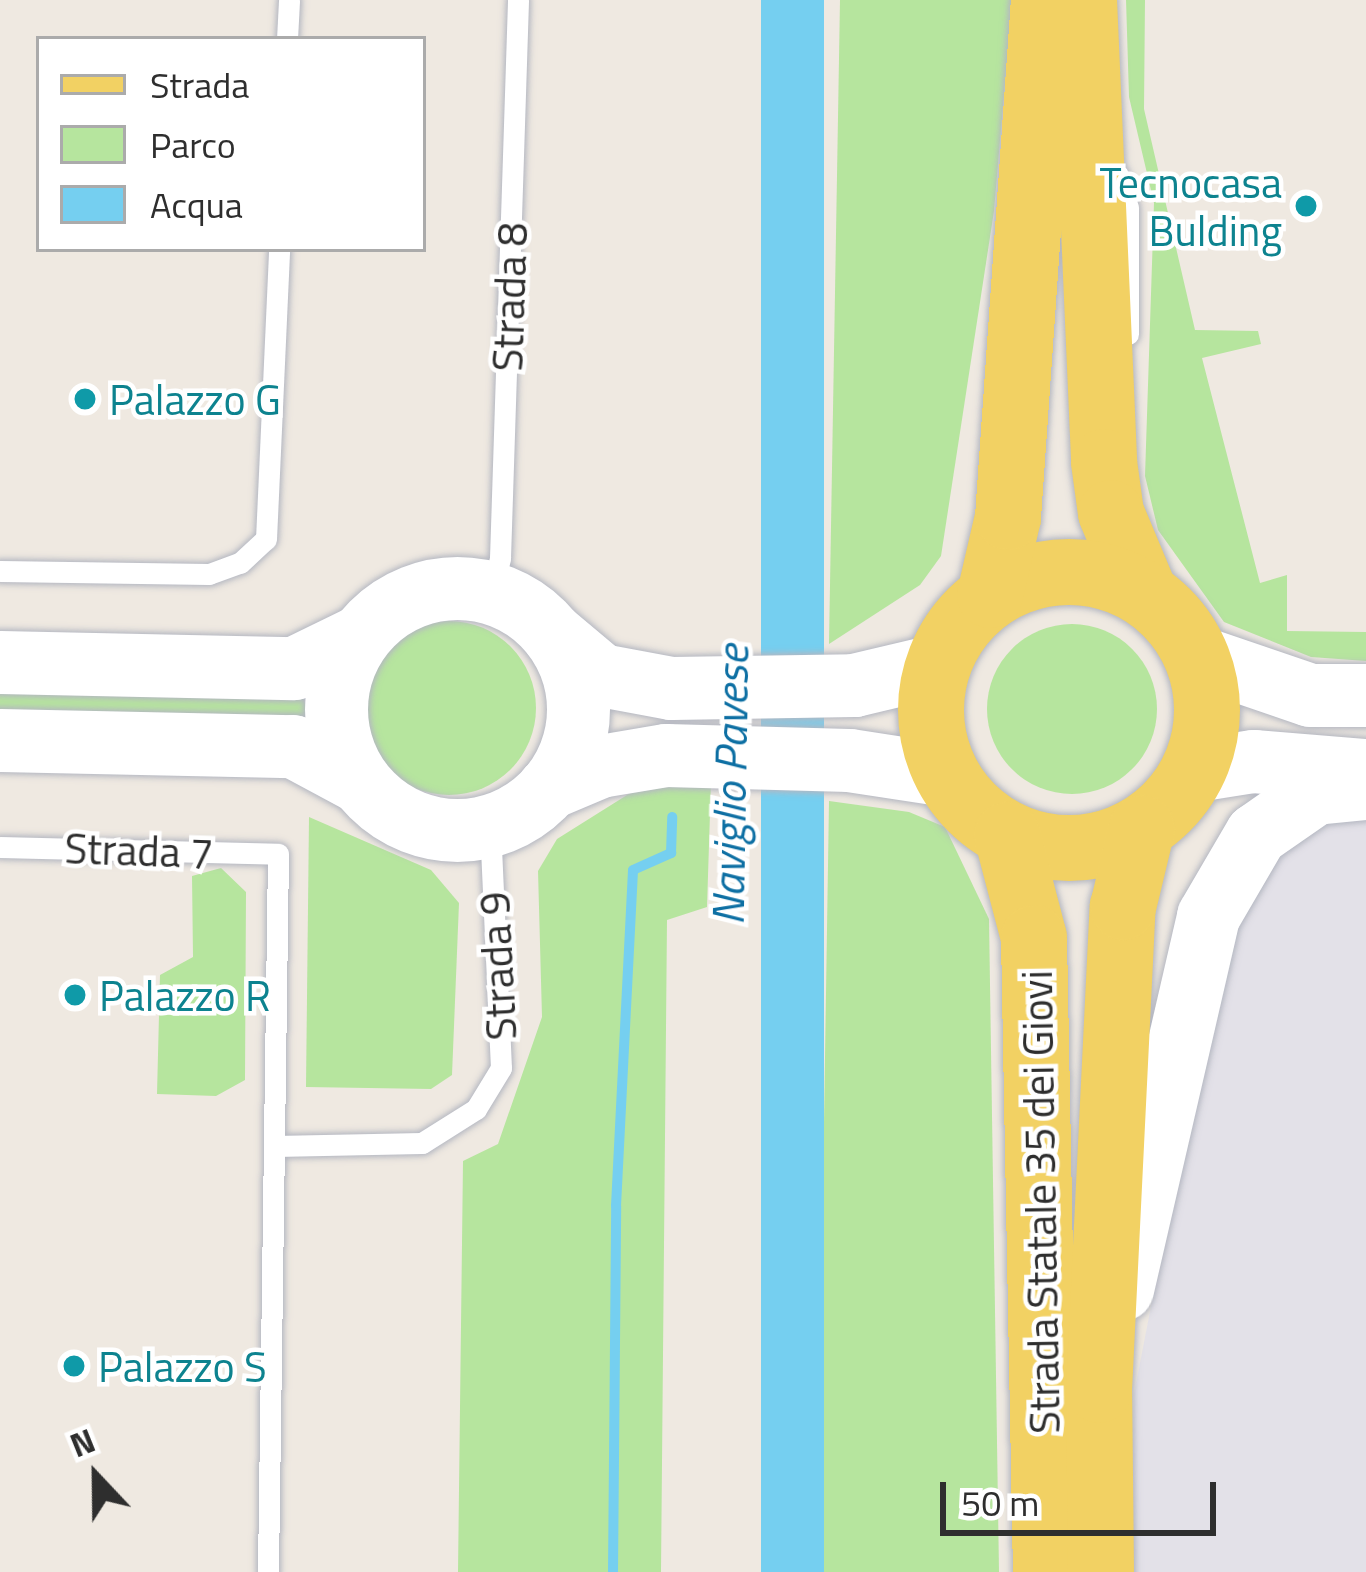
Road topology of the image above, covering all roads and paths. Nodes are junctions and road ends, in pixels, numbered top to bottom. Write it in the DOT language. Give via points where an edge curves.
graph roads {
  1 [pos="289,0"];
  2 [pos="518,0"];
  3 [pos="1044,0"];
  4 [pos="1084,0"];
  5 [pos="287,36"];
  6 [pos="279,252"];
  7 [pos="0,571"];
  8 [pos="1144,592"];
  9 [pos="492,593"];
  10 [pos="990,595"];
  11 [pos="552,634"];
  12 [pos="360,636"];
  13 [pos="1198,657"];
  14 [pos="0,662"];
  15 [pos="938,665"];
  16 [pos="1366,695"];
  17 [pos="0,740"];
  18 [pos="1195,770"];
  19 [pos="1366,770"];
  20 [pos="946,775"];
  21 [pos="360,782"];
  22 [pos="1366,788"];
  23 [pos="524,805"];
  24 [pos="1142,828"];
  25 [pos="1007,835"];
  26 [pos="0,847"];
  27 [pos="275,1146"];
  28 [pos="1099,1390"];
  29 [pos="268,1572"];
  30 [pos="1046,1572"];
  31 [pos="1101,1572"];
  1 -- 5 [label="lane"];
  2 -- 9 [label="lane, Strada 8" via="500,558"];
  3 -- 10 [label="main road" via="1008,517"];
  4 -- 8 [label="main road" via="1111,513"];
  6 -- 7 [label="lane" via="266,539 240,563 209,574"];
  8 -- 10 [label="main road" via="1067,571"];
  8 -- 13 [label="main road" via="1177,620"];
  9 -- 11 [label="main road"];
  9 -- 12 [label="main road" via="419,594"];
  10 -- 15 [label="main road" via="950,638"];
  11 -- 15 [label="main road" via="602,675 670,688 854,686"];
  11 -- 23 [label="main road" via="578,702 574,739"];
  12 -- 14 [label="main road" via="294,668"];
  12 -- 21 [label="main road" via="336,709 342,747"];
  13 -- 16 [label="main road" via="1310,694"];
  13 -- 18 [label="main road" via="1208,695"];
  15 -- 20 [label="main road" via="930,702"];
  17 -- 21 [label="main road" via="293,746"];
  18 -- 19 [label="main road" via="1253,760"];
  18 -- 24 [label="main road"];
  20 -- 23 [label="main road" via="849,760 666,755 600,766"];
  20 -- 25 [label="main road"];
  21 -- 23 [label="main road" via="424,825"];
  22 -- 28 [label="main road" via="1315,793 1256,834 1208,916"];
  23 -- 27 [label="lane, Strada 9" via="491,849 501,1068 476,1109 422,1143"];
  24 -- 25 [label="main road" via="1076,849"];
  24 -- 28 [label="main road" via="1123,907"];
  25 -- 30 [label="main road, Strada Statale 35 dei Giovi" via="1035,959"];
  26 -- 27 [label="lane, Strada 7" via="278,854"];
  27 -- 29 [label="lane"];
  28 -- 31 [label="main road"];
}
